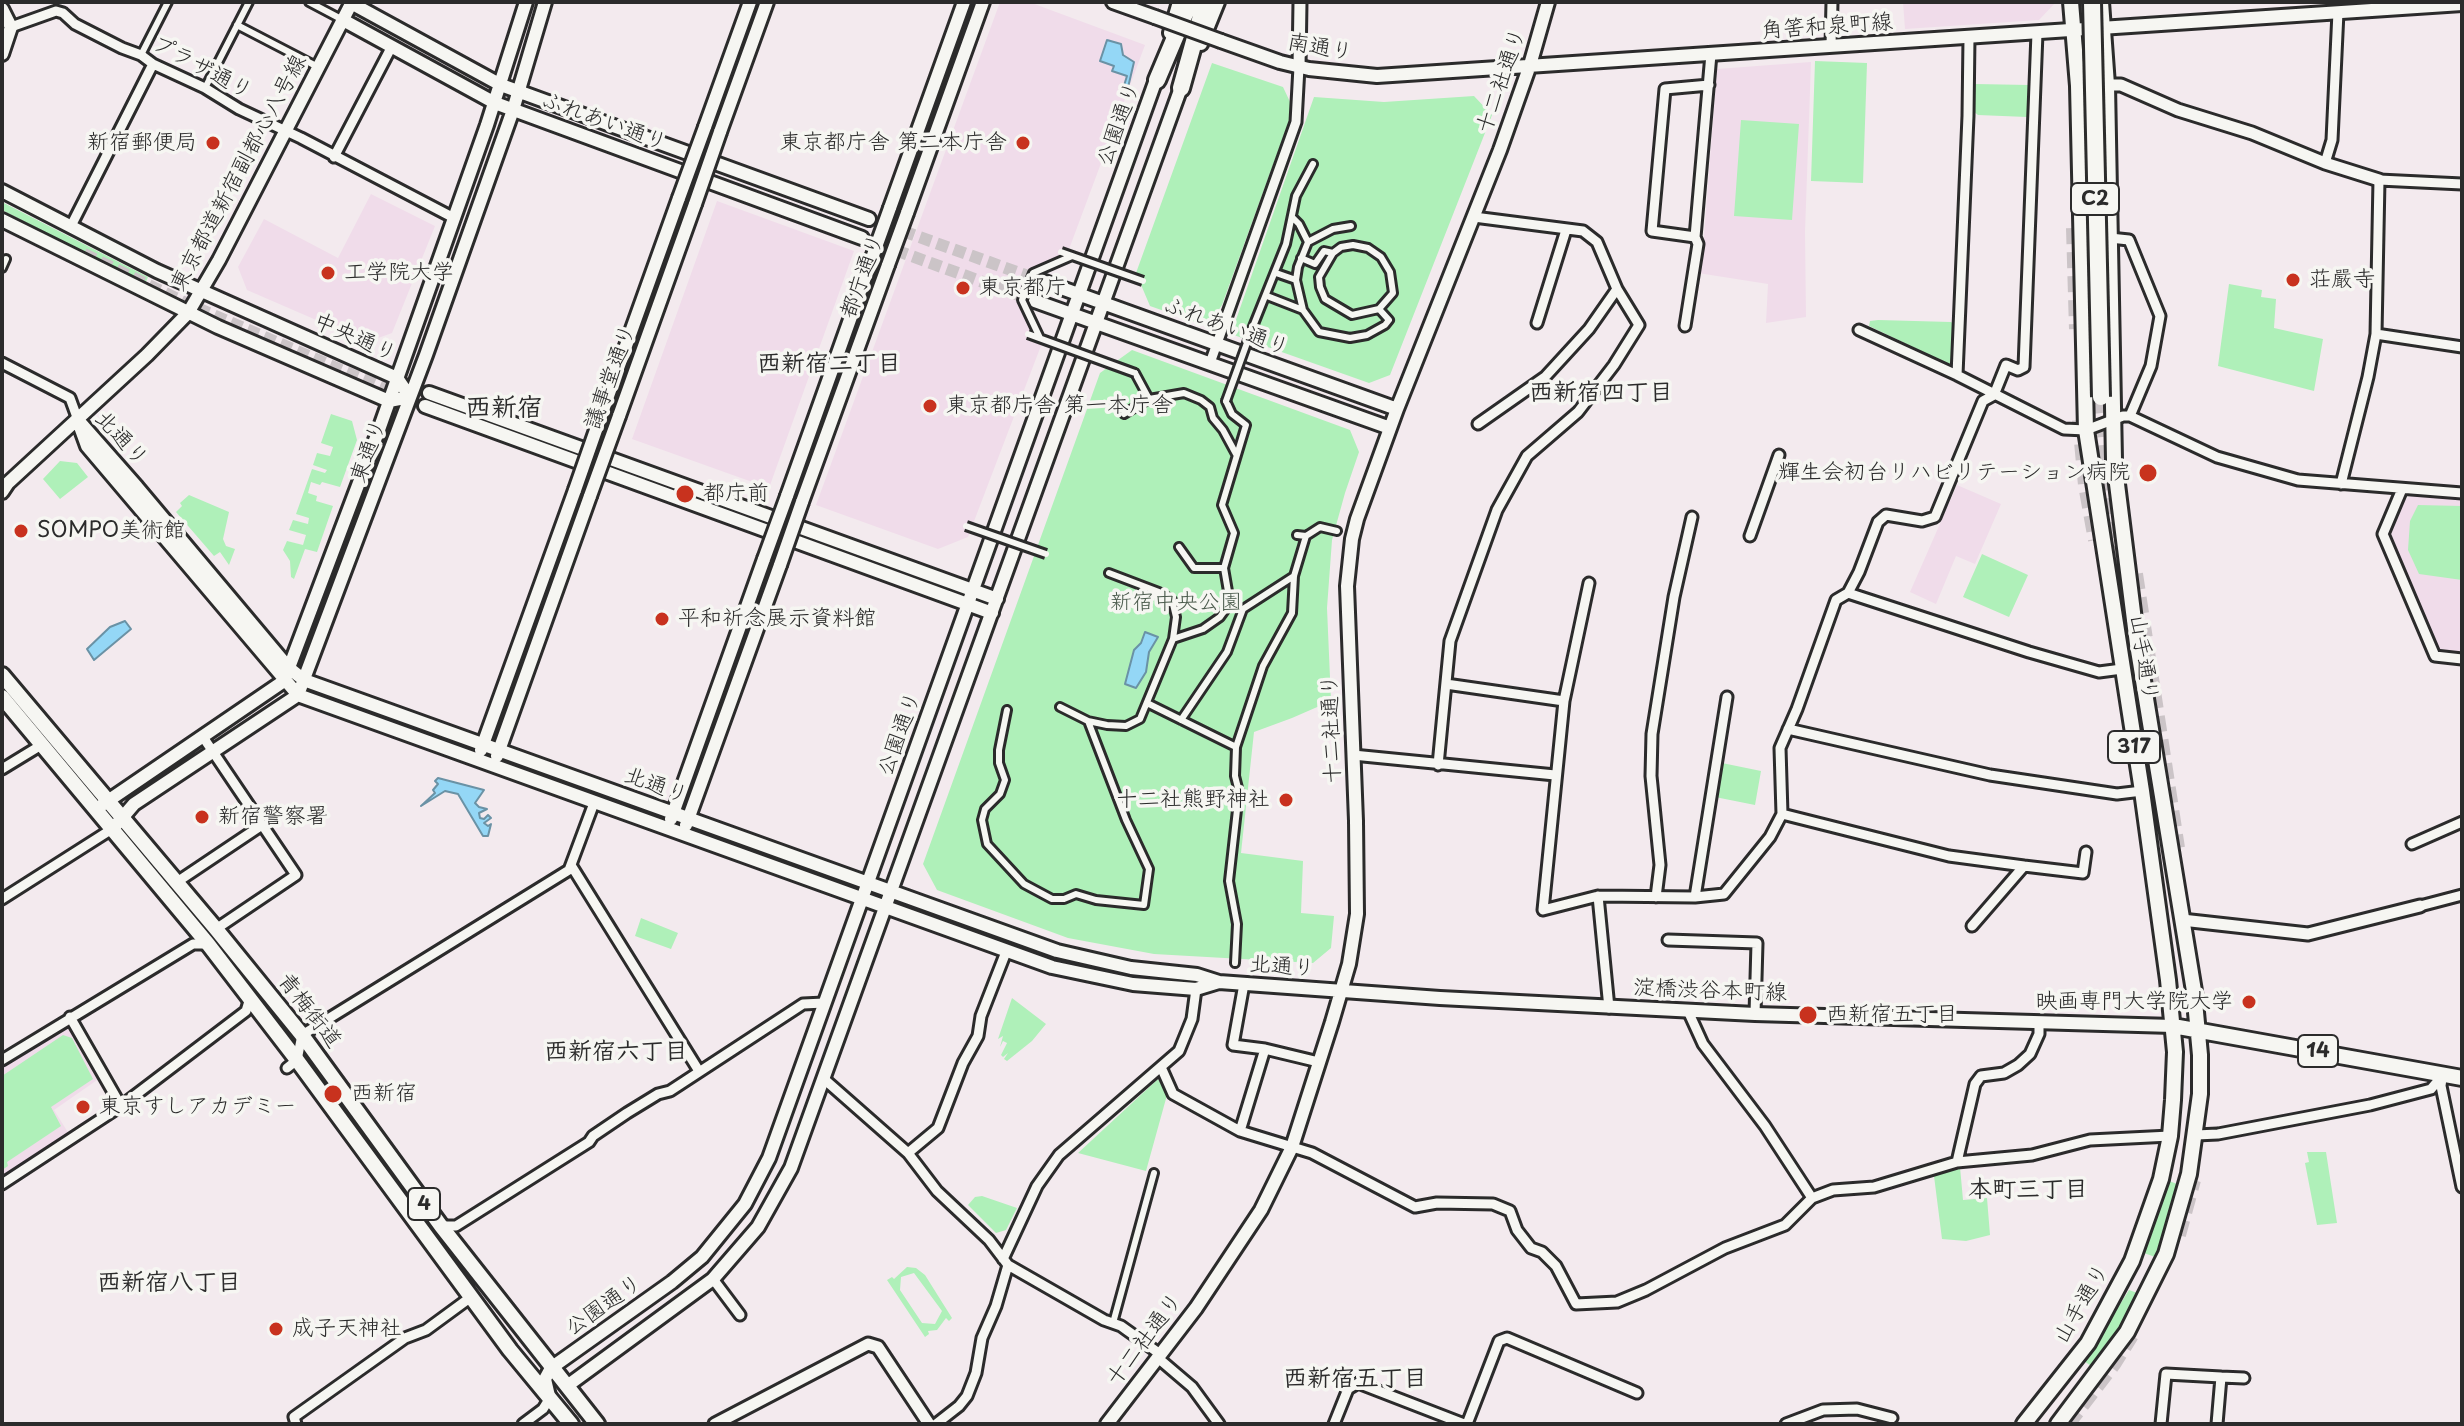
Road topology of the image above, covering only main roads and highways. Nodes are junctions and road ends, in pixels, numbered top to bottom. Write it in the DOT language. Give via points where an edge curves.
graph roads {
  1 [pos="351,2"];
  2 [pos="526,2"];
  3 [pos="545,2"];
  4 [pos="750,2"];
  5 [pos="767,2"];
  6 [pos="964,2"];
  7 [pos="983,2"];
  8 [pos="1113,2"];
  9 [pos="1179,2"];
  10 [pos="1190,2"];
  11 [pos="1205,2"];
  12 [pos="1218,2"];
  13 [pos="1548,2"];
  14 [pos="2071,2"];
  15 [pos="2084,2"];
  16 [pos="2092,2"];
  17 [pos="2101,2"];
  18 [pos="2462,4"];
  19 [pos="1142,7"];
  20 [pos="5,15"];
  21 [pos="343,20"];
  22 [pos="1190,23"];
  23 [pos="2103,29"];
  24 [pos="2074,31"];
  25 [pos="2,54"];
  26 [pos="1530,65"];
  27 [pos="1157,80"];
  28 [pos="501,85"];
  29 [pos="1181,88"];
  30 [pos="518,91"];
  31 [pos="495,103"];
  32 [pos="513,110"];
  33 [pos="2,191"];
  34 [pos="869,219"];
  35 [pos="2,220"];
  36 [pos="862,238"];
  37 [pos="1042,281"];
  38 [pos="201,292"];
  39 [pos="1079,295"];
  40 [pos="1035,301"];
  41 [pos="1103,304"];
  42 [pos="188,313"];
  43 [pos="1072,314"];
  44 [pos="1096,323"];
  45 [pos="397,378"];
  46 [pos="429,393"];
  47 [pos="410,397"];
  48 [pos="389,401"];
  49 [pos="425,406"];
  50 [pos="1397,409"];
  51 [pos="78,420"];
  52 [pos="1390,428"];
  53 [pos="4,487"];
  54 [pos="973,590"];
  55 [pos="997,599"];
  56 [pos="968,604"];
  57 [pos="992,613"];
  58 [pos="289,668"];
  59 [pos="2,675"];
  60 [pos="304,680"];
  61 [pos="284,681"];
  62 [pos="298,695"];
  63 [pos="2,697"];
  64 [pos="483,745"];
  65 [pos="499,751"];
  66 [pos="478,760"];
  67 [pos="493,766"];
  68 [pos="102,805"];
  69 [pos="673,814"];
  70 [pos="688,819"];
  71 [pos="112,827"];
  72 [pos="667,829"];
  73 [pos="682,834"];
  74 [pos="867,884"];
  75 [pos="891,893"];
  76 [pos="862,899"];
  77 [pos="885,908"];
  78 [pos="1219,982"];
  79 [pos="1342,991"];
  80 [pos="2173,1026"];
  81 [pos="2198,1030"];
  82 [pos="2462,1078"];
  83 [pos="551,1368"];
  84 [pos="567,1386"];
  85 [pos="550,1398"];
  86 [pos="571,1424"];
  87 [pos="597,1424"];
  88 [pos="1107,1424"];
  89 [pos="2024,1424"];
  90 [pos="2058,1424"];
  1 -- 21 [label="main road, 東京都道新宿副都心八号線"];
  1 -- 28 [label="main road, ふれあい通り"];
  2 -- 28 [label="main road, 東通り"];
  3 -- 30 [label="main road, 東通り"];
  4 -- 64 [label="main road, 議事堂通り, bridge"];
  5 -- 65 [label="main road, 議事堂通り, bridge"];
  6 -- 69 [label="main road, 都庁通り, bridge"];
  7 -- 70 [label="main road, 都庁通り, bridge"];
  8 -- 19 [label="main road, 南通り"];
  9 -- 27 [label="main road, 公園通り"];
  10 -- 22 [label="highway"];
  11 -- 22 [label="highway"];
  12 -- 29 [label="main road, 公園通り"];
  13 -- 26 [label="main road, 十二社通り"];
  14 -- 24 [label="main road, 山手通り / 317"];
  15 -- 16 [label="highway, C2, bridge" via="2097,396"];
  17 -- 23 [label="main road, 山手通り / 317"];
  18 -- 23 [label="main road, 角筈和泉町線"];
  19 -- 26 [label="main road, 南通り, bridge" via="1155,17 1299,67 1377,76"];
  20 -- 25 [label="main road"];
  21 -- 31 [label="main road, ふれあい通り"];
  21 -- 38 [label="main road, 東京都道新宿副都心八号線"];
  22 -- 27 [label="highway"];
  22 -- 29 [label="highway"];
  23 -- 24 [label="main road, 角筈和泉町線"];
  23 -- 81 [label="main road, 山手通り / 317" via="2114,460 2137,644"];
  24 -- 26 [label="main road, 角筈和泉町線"];
  24 -- 80 [label="main road, 山手通り / 317" via="2086,430"];
  26 -- 50 [label="main road, 十二社通り"];
  27 -- 39 [label="main road, 公園通り"];
  28 -- 30 [label="main road, ふれあい通り"];
  28 -- 31 [label="main road, 東通り"];
  29 -- 41 [label="main road, 公園通り"];
  30 -- 32 [label="main road, 東通り"];
  30 -- 34 [label="main road, ふれあい通り"];
  31 -- 32 [label="main road, ふれあい通り"];
  31 -- 45 [label="main road, 東通り"];
  32 -- 36 [label="main road, ふれあい通り"];
  32 -- 47 [label="main road, 東通り"];
  33 -- 38 [label="main road, 中央通り"];
  35 -- 42 [label="main road, 中央通り"];
  37 -- 39 [label="main road, ふれあい通り"];
  38 -- 42 [label="main road, 東京都道新宿副都心八号線"];
  38 -- 45 [label="main road, 中央通り"];
  39 -- 41 [label="main road, ふれあい通り"];
  39 -- 43 [label="main road, 公園通り"];
  40 -- 43 [label="main road, ふれあい通り"];
  41 -- 44 [label="main road, 公園通り"];
  41 -- 50 [label="main road, ふれあい通り"];
  42 -- 48 [label="main road, 中央通り"];
  42 -- 51 [label="main road, 東京都道新宿副都心八号線"];
  43 -- 44 [label="main road, ふれあい通り"];
  43 -- 54 [label="main road, 公園通り"];
  44 -- 52 [label="main road, ふれあい通り"];
  44 -- 55 [label="main road, 公園通り"];
  45 -- 47 [label="main road, 中央通り"];
  45 -- 48 [label="main road, 東通り"];
  46 -- 54 [label="main road"];
  47 -- 48 [label="main road, 中央通り"];
  47 -- 60 [label="main road, 東通り"];
  48 -- 58 [label="main road, 東通り"];
  49 -- 56 [label="main road"];
  50 -- 52 [label="main road, 十二社通り"];
  51 -- 53 [label="main road, 東京都道新宿副都心八号線"];
  51 -- 58 [label="main road, 北通り"];
  51 -- 61 [label="main road, 北通り" via="87,446"];
  52 -- 79 [label="main road, 十二社通り" via="1357,519 1349,562 1357,914"];
  54 -- 55 [label="main road"];
  54 -- 56 [label="main road, 公園通り"];
  55 -- 57 [label="main road, 公園通り"];
  56 -- 57 [label="main road"];
  56 -- 74 [label="main road, 公園通り"];
  57 -- 75 [label="main road, 公園通り"];
  58 -- 60 [label="main road, 北通り"];
  58 -- 61 [label="main road, 東通り"];
  59 -- 68 [label="main road, 青梅街道 / 4"];
  60 -- 62 [label="main road, 東通り"];
  60 -- 64 [label="main road, 北通り"];
  61 -- 62 [label="main road, 北通り"];
  61 -- 68 [label="main road"];
  62 -- 66 [label="main road, 北通り"];
  62 -- 71 [label="main road" via="134,804"];
  63 -- 68 [label="main road, 青梅街道 / 4" via="83,793"];
  64 -- 65 [label="main road, 北通り"];
  64 -- 66 [label="main road, 議事堂通り"];
  65 -- 67 [label="main road, 議事堂通り"];
  65 -- 69 [label="main road, 北通り"];
  66 -- 67 [label="main road, 北通り"];
  67 -- 72 [label="main road, 北通り"];
  68 -- 71 [label="main road, 青梅街道 / 4"];
  69 -- 70 [label="main road, 北通り"];
  69 -- 72 [label="main road, 都庁通り"];
  70 -- 73 [label="main road, 都庁通り"];
  70 -- 74 [label="main road, 北通り"];
  71 -- 83 [label="main road, 青梅街道 / 4" via="177,882 216,929 302,1035"];
  71 -- 85 [label="main road, 青梅街道 / 4" via="250,998 292,1064"];
  72 -- 73 [label="main road, 北通り"];
  73 -- 76 [label="main road, 北通り"];
  74 -- 75 [label="main road, 北通り"];
  74 -- 76 [label="main road, 公園通り"];
  75 -- 77 [label="main road, 公園通り"];
  75 -- 78 [label="main road, 北通り" via="1057,951"];
  76 -- 77 [label="main road, 北通り"];
  76 -- 83 [label="main road, 公園通り" via="769,1158 745,1204 702,1257"];
  77 -- 78 [label="main road, 北通り" via="1089,976 1196,989"];
  77 -- 84 [label="main road, 公園通り" via="791,1168 758,1227 713,1279"];
  78 -- 79 [label="main road, 北通り"];
  79 -- 80 [label="main road, 淀橋渋谷本町線" via="1609,1008"];
  79 -- 88 [label="main road, 十二社通り" via="1292,1147 1261,1210"];
  80 -- 81 [label="main road, 14"];
  80 -- 89 [label="main road, 山手通り / 317" via="2170,1136 2147,1224 2088,1343"];
  81 -- 82 [label="main road, 14"];
  81 -- 90 [label="main road, 山手通り / 317" via="2196,1135 2166,1254 2106,1363"];
  83 -- 84 [label="main road, 青梅街道 / 4"];
  83 -- 85 [label="main road" via="545,1379"];
  84 -- 85 [label="main road"];
  84 -- 87 [label="main road, 青梅街道 / 4"];
  85 -- 86 [label="main road, 青梅街道 / 4"];
}
